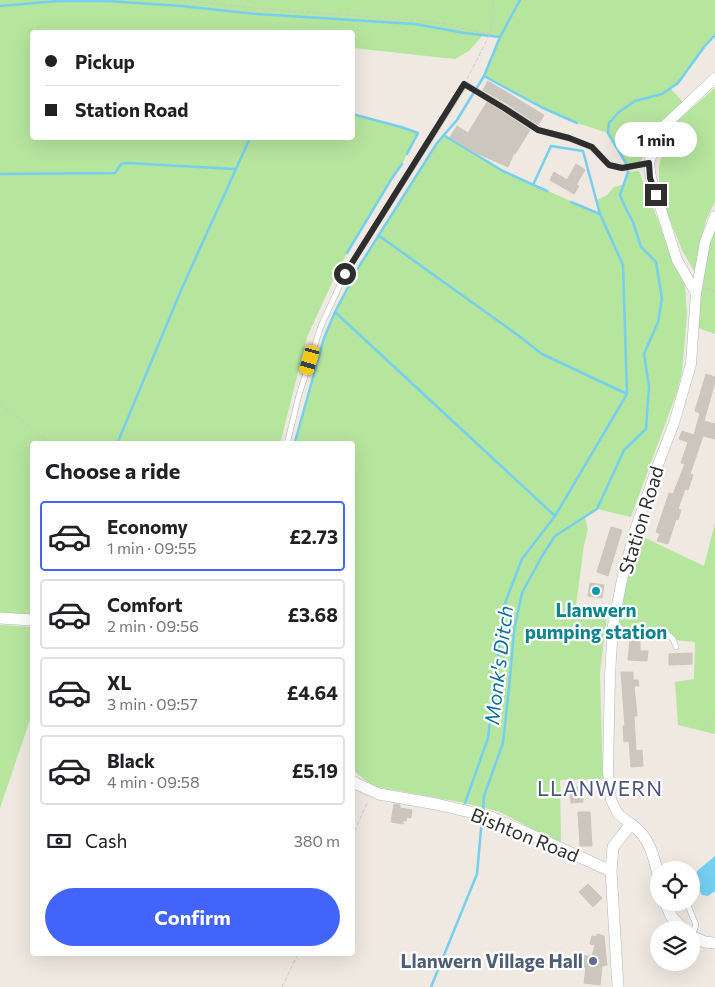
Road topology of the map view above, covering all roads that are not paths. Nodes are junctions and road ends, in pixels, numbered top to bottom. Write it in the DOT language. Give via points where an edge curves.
graph roads {
  1 [pos="715,78"];
  2 [pos="649,163"];
  3 [pos="715,216"];
  4 [pos="696,292"];
  5 [pos="288,441"];
  6 [pos="0,618"];
  7 [pos="30,620"];
  8 [pos="614,625"];
  9 [pos="676,647"];
  10 [pos="355,783"];
  11 [pos="631,824"];
  12 [pos="655,861"];
  13 [pos="611,870"];
  14 [pos="700,940"];
  15 [pos="715,943"];
  16 [pos="618,987"];
  1 -- 2 [label="street" via="660,130"];
  2 -- 4 [label="street" via="650,178 677,260"];
  2 -- 5 [label="lane" via="622,168 609,165 592,147 538,130 464,84 345,274 321,326"];
  3 -- 4 [label="street, Station Road" via="705,242"];
  4 -- 8 [label="street, Station Road" via="691,364 636,530 623,575"];
  6 -- 7 [label="street"];
  8 -- 9 [label="lane" via="627,631 670,635"];
  8 -- 11 [label="street, Station Road" via="609,780 611,800 618,814"];
  10 -- 13 [label="street, Bishton Road" via="379,794 491,817"];
  11 -- 12 [label="street" via="648,842"];
  11 -- 13 [label="street" via="613,847"];
  13 -- 16 [label="street"];
  14 -- 15 [label="street"];
}
